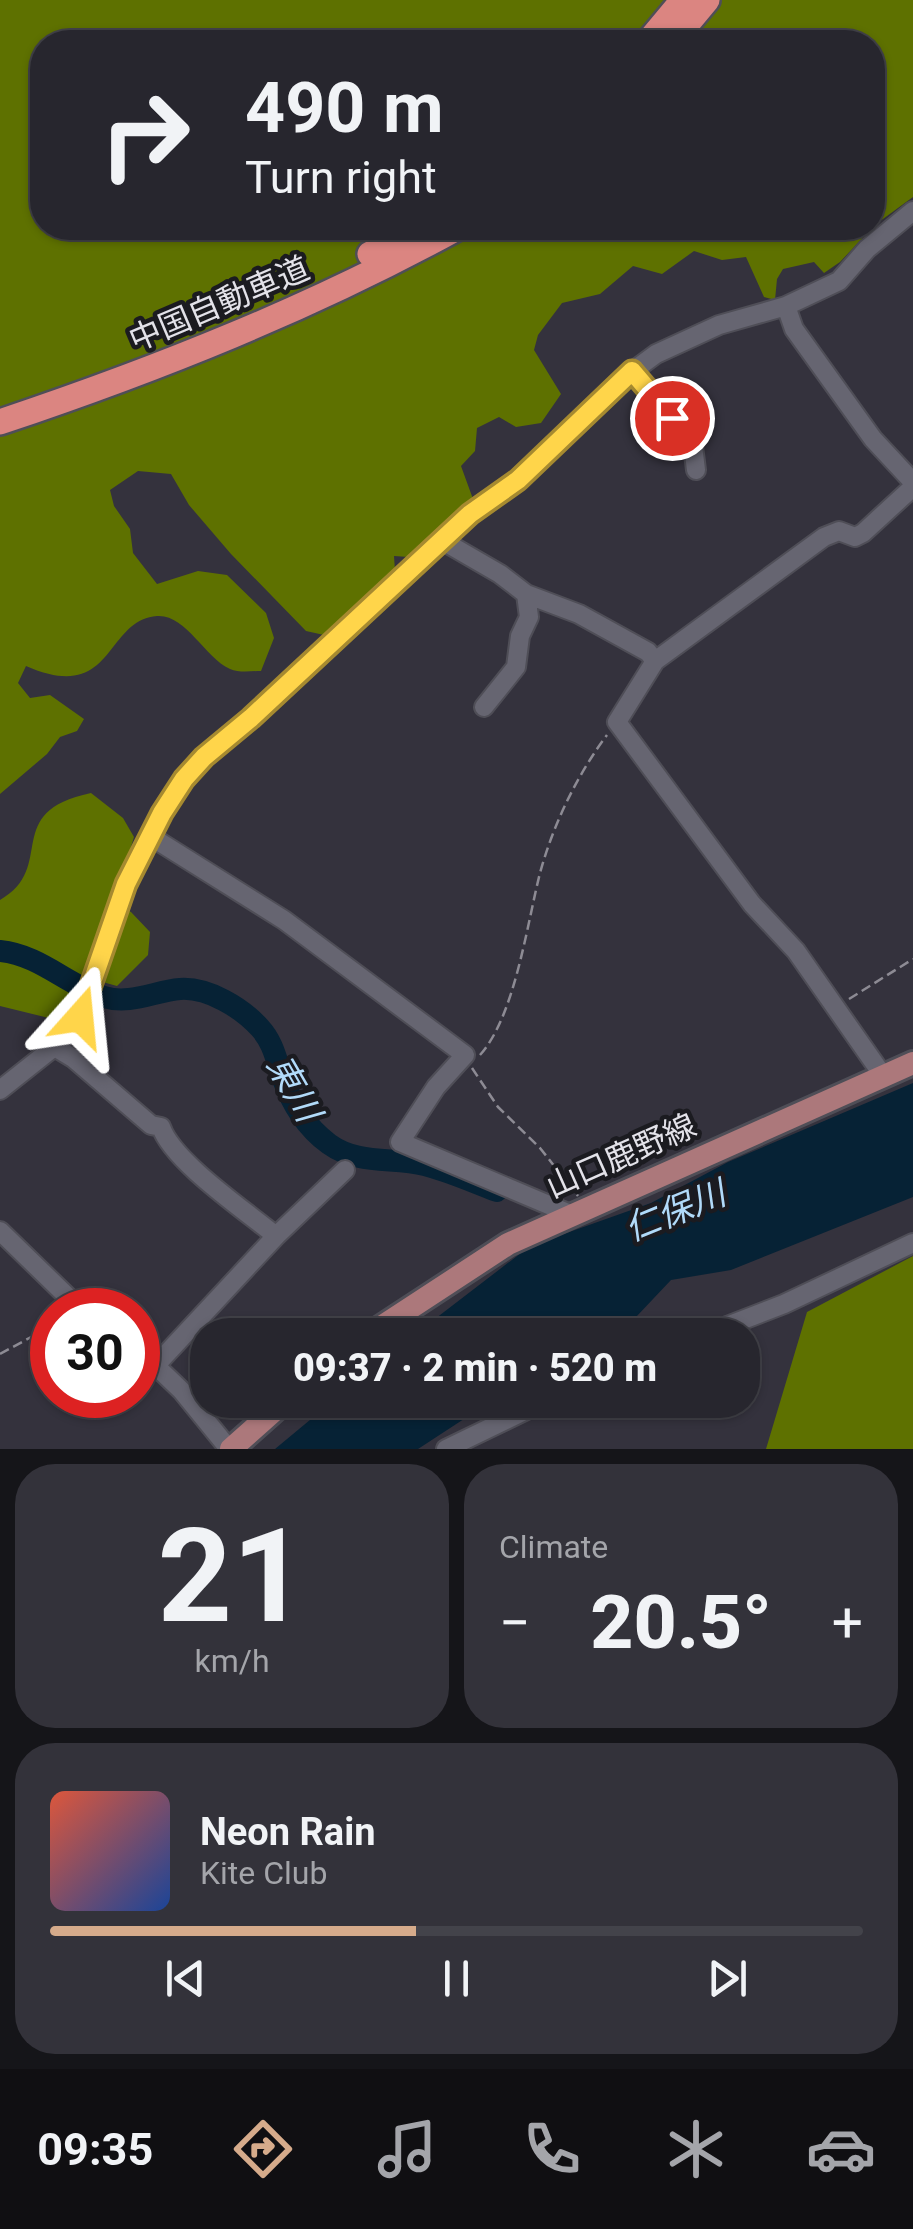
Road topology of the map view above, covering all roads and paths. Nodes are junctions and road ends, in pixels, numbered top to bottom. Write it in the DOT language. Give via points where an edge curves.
graph roads {
  1 [pos="684,0"];
  2 [pos="707,0"];
  3 [pos="658,30"];
  4 [pos="682,30"];
  5 [pos="913,211"];
  6 [pos="885,234"];
  7 [pos="395,240"];
  8 [pos="434,240"];
  9 [pos="878,240"];
  10 [pos="786,306"];
  11 [pos="632,371"];
  12 [pos="0,404"];
  13 [pos="0,422"];
  14 [pos="696,470"];
  15 [pos="913,485"];
  16 [pos="443,541"];
  17 [pos="526,594"];
  18 [pos="655,661"];
  19 [pos="484,707"];
  20 [pos="617,722"];
  21 [pos="150,836"];
  22 [pos="913,958"];
  23 [pos="835,1008"];
  24 [pos="53,1046"];
  25 [pos="913,1063"];
  26 [pos="884,1076"];
  27 [pos="0,1090"];
  28 [pos="345,1170"];
  29 [pos="569,1214"];
  30 [pos="0,1231"];
  31 [pos="276,1236"];
  32 [pos="913,1242"];
  33 [pos="59,1288"];
  34 [pos="394,1318"];
  35 [pos="746,1318"];
  36 [pos="30,1338"];
  37 [pos="0,1354"];
  38 [pos="160,1361"];
  39 [pos="160,1370"];
  40 [pos="265,1418"];
  41 [pos="508,1418"];
  42 [pos="479,1431"];
  43 [pos="230,1449"];
  44 [pos="446,1449"];
  45 [pos="488,1449"];
  1 -- 3 [label="highway"];
  2 -- 4 [label="highway"];
  5 -- 6 [label="street"];
  7 -- 12 [label="highway, 中国自動車道" via="146,354"];
  8 -- 13 [label="highway, 中国自動車道" via="157,368"];
  9 -- 10 [label="street" via="839,282"];
  10 -- 11 [label="street" via="718,325"];
  10 -- 15 [label="street" via="794,329"];
  11 -- 14 [label="street" via="693,446"];
  11 -- 16 [label="street"];
  15 -- 18 [label="street" via="863,533 839,530 824,537"];
  16 -- 17 [label="street"];
  16 -- 21 [label="street" via="204,757"];
  17 -- 18 [label="street" via="580,614"];
  17 -- 19 [label="street" via="529,617 516,666"];
  18 -- 20 [label="street"];
  20 -- 23 [label="street"];
  20 -- 29 [label="path" via="570,795 541,869 514,982 485,1050 470,1065 498,1107 540,1148"];
  21 -- 24 [label="street" via="126,884 80,1017"];
  21 -- 29 [label="street" via="284,920 465,1055 400,1142"];
  22 -- 23 [label="path"];
  23 -- 26 [label="street"];
  24 -- 27 [label="street"];
  24 -- 31 [label="street" via="161,1127 192,1167"];
  25 -- 26 [label="main road, 山口鹿野線"];
  26 -- 29 [label="main road, 山口鹿野線"];
  28 -- 31 [label="street"];
  29 -- 34 [label="main road, 山口鹿野線" via="476,1263"];
  30 -- 33 [label="street"];
  31 -- 38 [label="street"];
  32 -- 35 [label="street"];
  36 -- 37 [label="path"];
  39 -- 43 [label="street"];
  40 -- 43 [label="main road"];
  41 -- 42 [label="street"];
  42 -- 44 [label="street"];
  42 -- 45 [label="street"];
}
